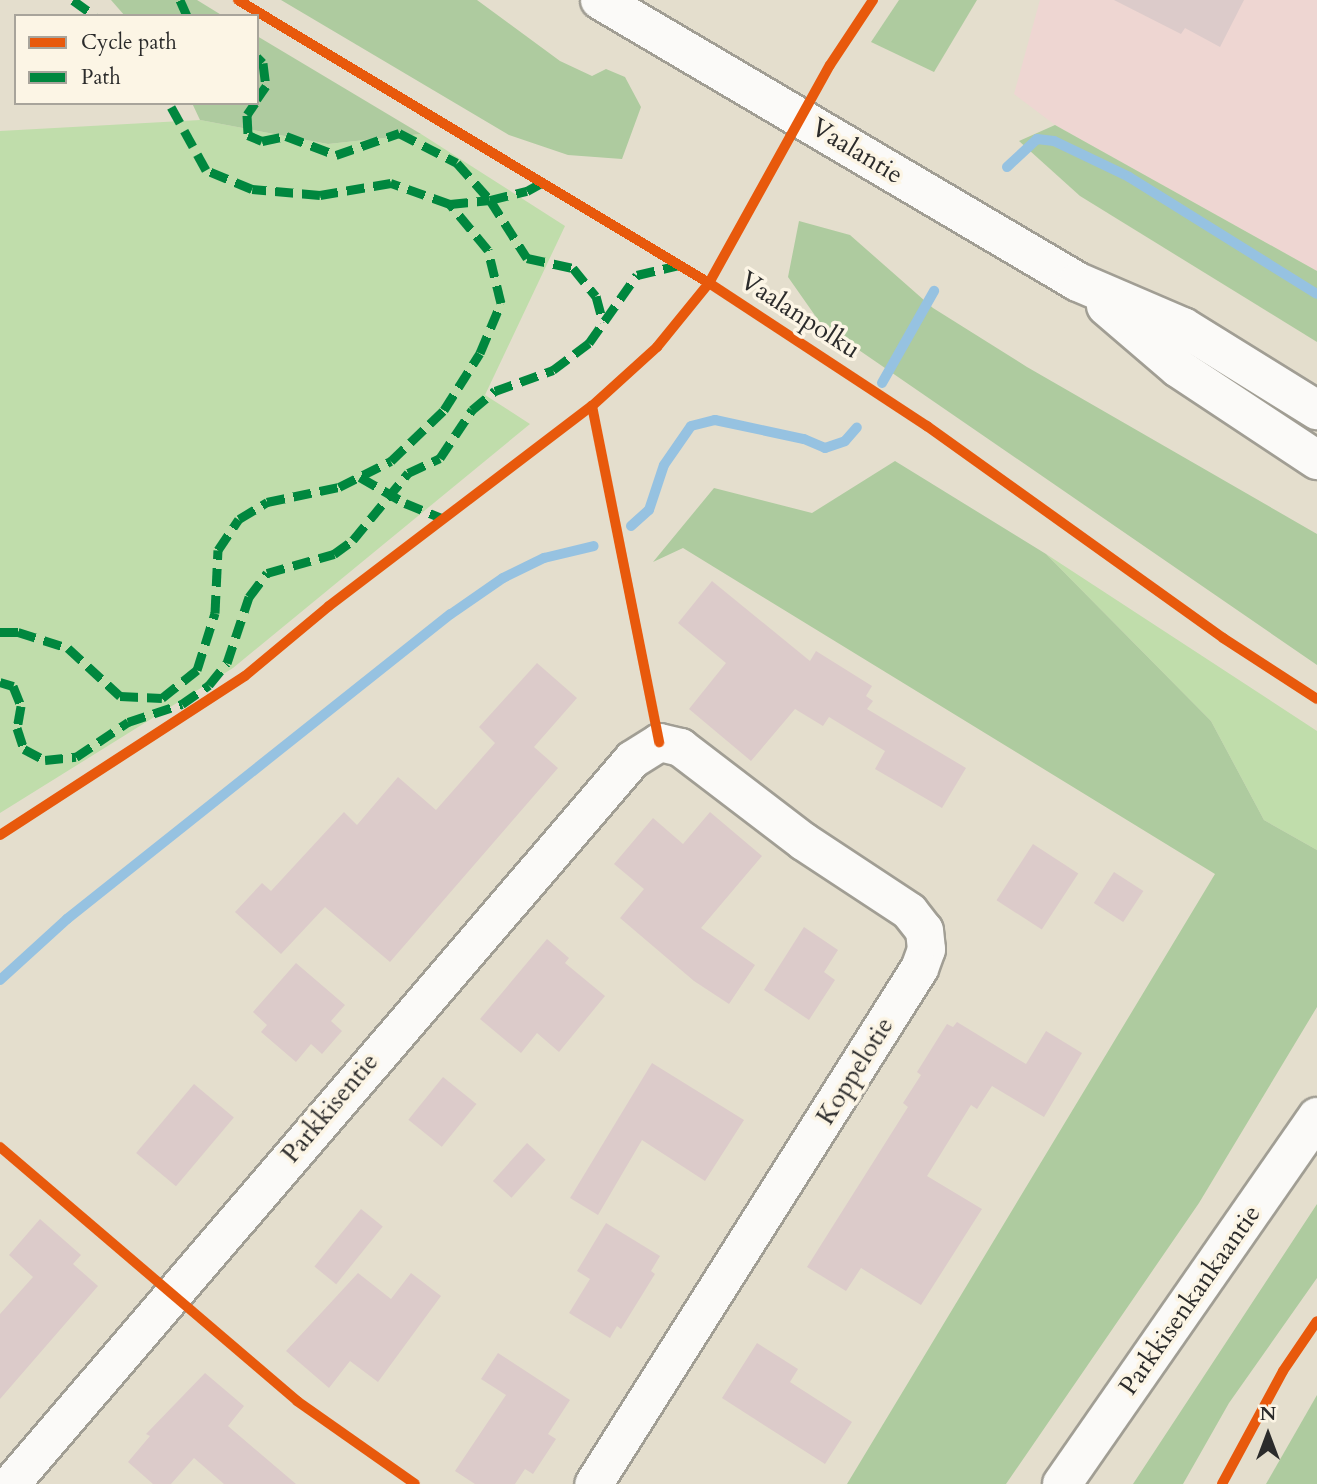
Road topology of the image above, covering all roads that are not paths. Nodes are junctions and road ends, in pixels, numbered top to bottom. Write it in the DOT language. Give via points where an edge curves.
graph roads {
  1 [pos="600,0"];
  2 [pos="1078,282"];
  3 [pos="1317,410"];
  4 [pos="1317,460"];
  5 [pos="659,742"];
  6 [pos="1317,1117"];
  7 [pos="10,1484"];
  8 [pos="593,1484"];
  9 [pos="1062,1484"];
  1 -- 2 [label="street, Vaalantie"];
  2 -- 3 [label="street, Vaalantie" via="1183,327"];
  2 -- 4 [label="street, Vaalantie" via="1178,368"];
  5 -- 7 [label="street, Parkkisentie" via="632,759"];
  5 -- 8 [label="street, Koppelotie" via="680,747 803,841 909,911 924,930 926,949 919,968"];
  6 -- 9 [label="street, Parkkisenkankaantie"];
}
